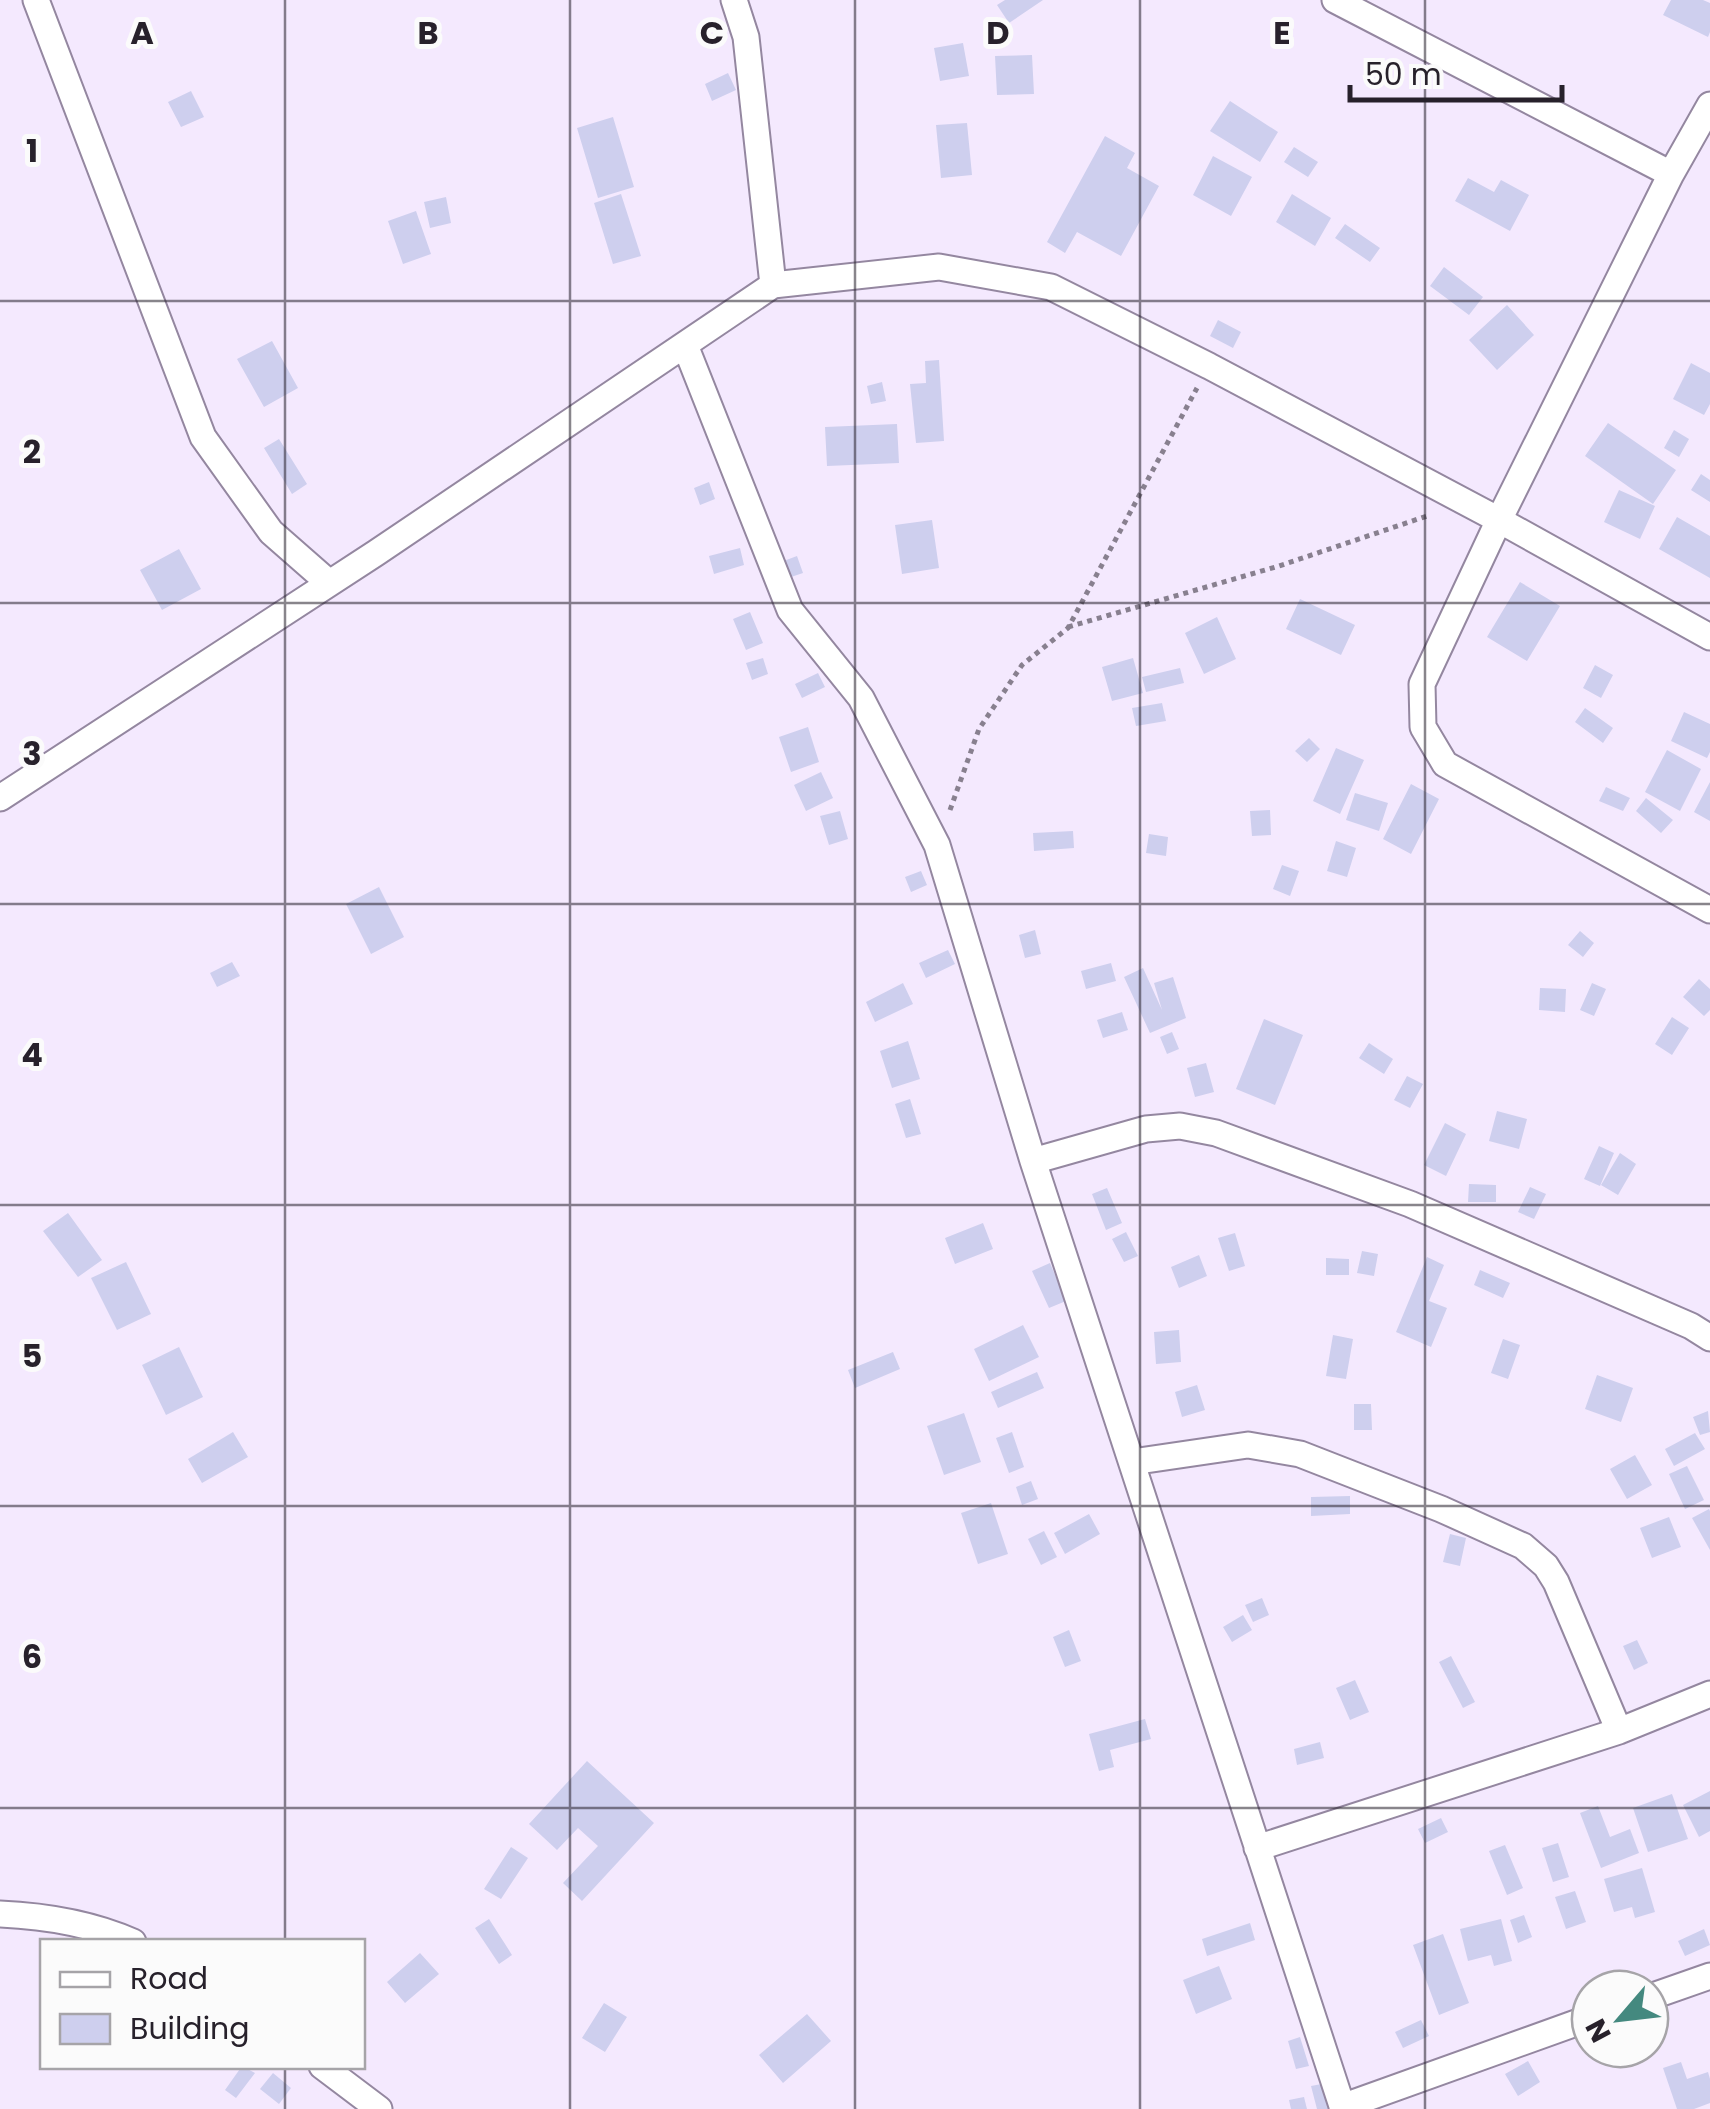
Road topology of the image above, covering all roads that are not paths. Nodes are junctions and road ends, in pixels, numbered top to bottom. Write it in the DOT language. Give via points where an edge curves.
graph roads {
  1 [pos="36,0"];
  2 [pos="734,0"];
  3 [pos="1334,0"];
  4 [pos="1710,105"];
  5 [pos="1671,174"];
  6 [pos="773,285"];
  7 [pos="685,345"];
  8 [pos="1499,520"];
  9 [pos="328,582"];
  10 [pos="1710,637"];
  11 [pos="0,798"];
  12 [pos="1710,910"];
  13 [pos="1034,1161"];
  14 [pos="1710,1338"];
  15 [pos="1132,1462"];
  16 [pos="1710,1694"];
  17 [pos="1620,1730"];
  18 [pos="1256,1848"];
  19 [pos="0,1914"];
  20 [pos="124,1939"];
  21 [pos="1710,1976"];
  22 [pos="1670,1990"];
  23 [pos="1570,2025"];
  24 [pos="326,2069"];
  25 [pos="1343,2108"];
  26 [pos="379,2109"];
  1 -- 9 [label="street" via="203,437 271,532"];
  2 -- 6 [label="street" via="746,37"];
  3 -- 5 [label="street"];
  4 -- 5 [label="street"];
  5 -- 8 [label="street"];
  6 -- 7 [label="street"];
  6 -- 8 [label="street" via="939,267 1051,287"];
  7 -- 9 [label="street"];
  7 -- 13 [label="street" via="790,610 861,698 937,845"];
  8 -- 10 [label="street"];
  8 -- 12 [label="street" via="1422,684 1423,728 1445,764"];
  9 -- 11 [label="street"];
  13 -- 14 [label="street" via="1146,1129 1216,1133 1410,1204"];
  13 -- 15 [label="street"];
  15 -- 17 [label="street" via="1268,1446 1522,1546 1556,1582"];
  15 -- 18 [label="street"];
  16 -- 17 [label="street"];
  17 -- 18 [label="street"];
  18 -- 25 [label="street"];
  19 -- 20 [label="street" via="74,1922"];
  21 -- 22 [label="street"];
  23 -- 25 [label="street"];
  24 -- 26 [label="street"];
}
